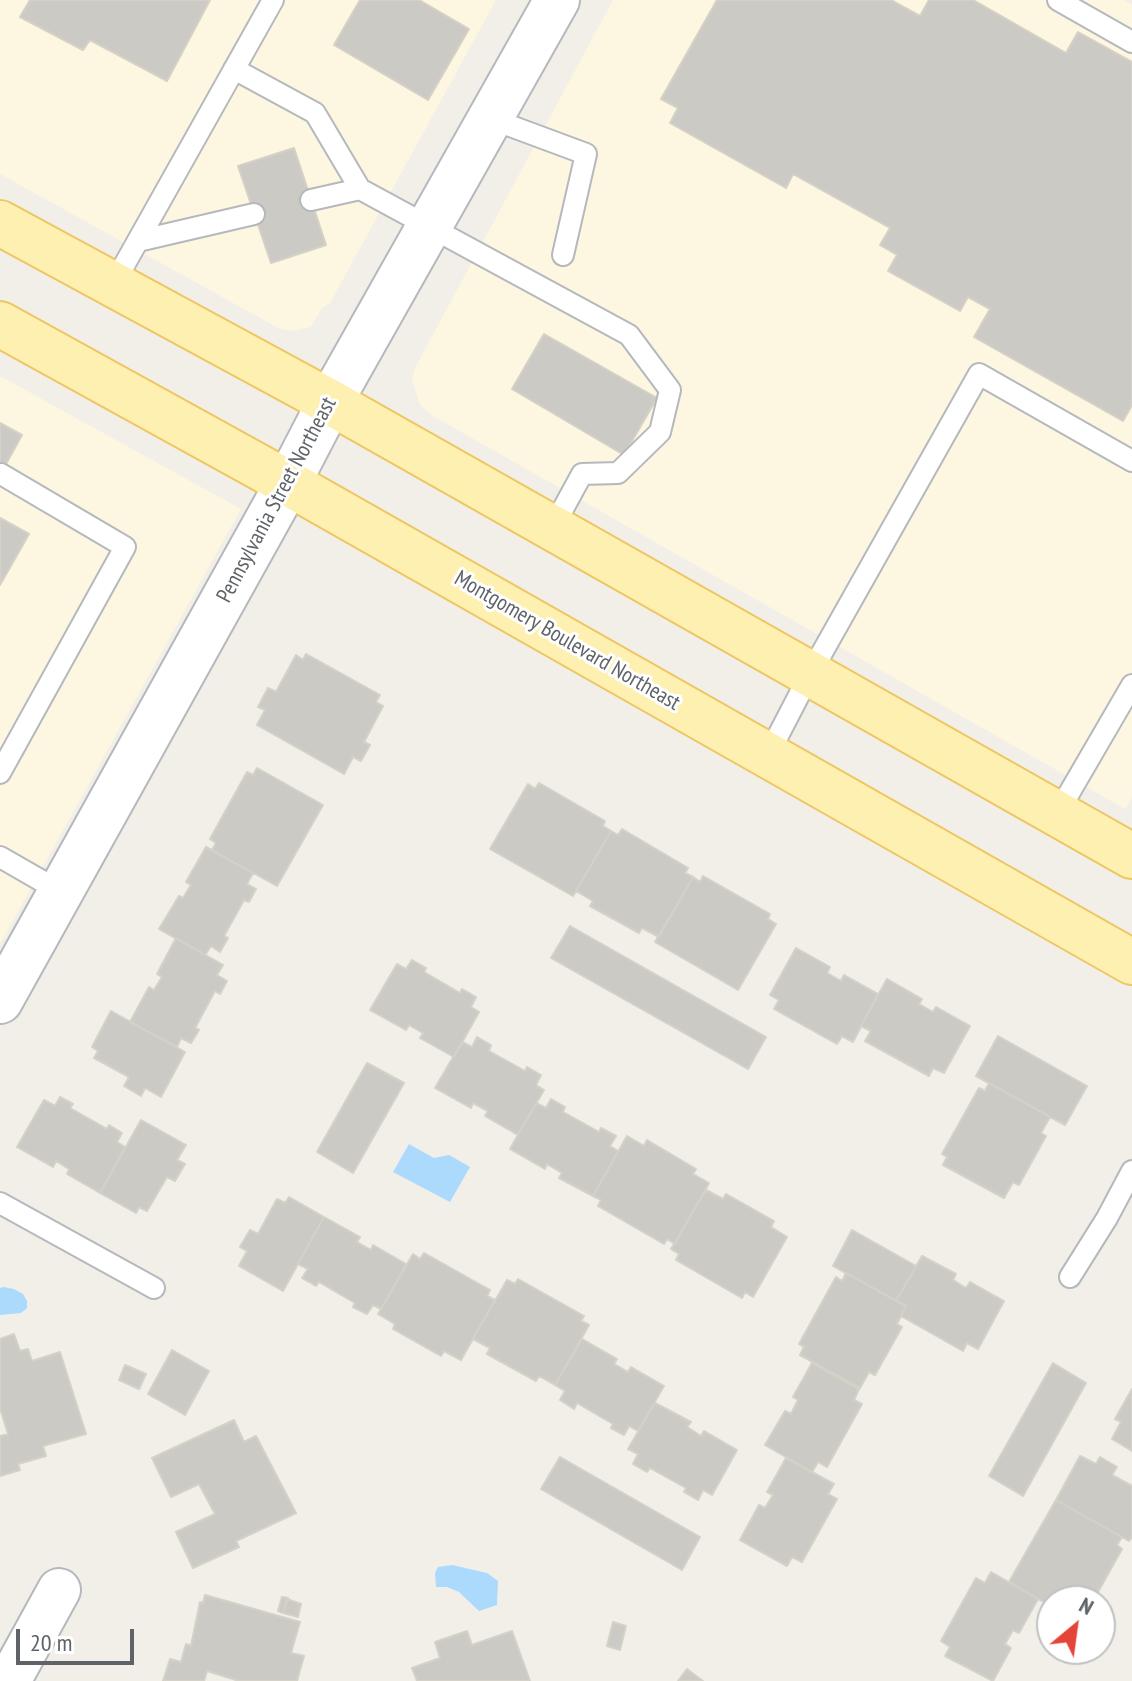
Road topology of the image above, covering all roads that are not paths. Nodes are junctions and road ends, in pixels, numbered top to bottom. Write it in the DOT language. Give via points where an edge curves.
graph roads {
  1 [pos="273,0"];
  2 [pos="1058,0"];
  3 [pos="548,3"];
  4 [pos="1132,42"];
  5 [pos="234,69"];
  6 [pos="489,118"];
  7 [pos="360,189"];
  8 [pos="311,200"];
  9 [pos="254,214"];
  10 [pos="0,223"];
  11 [pos="429,229"];
  12 [pos="138,241"];
  13 [pos="563,255"];
  14 [pos="113,285"];
  15 [pos="0,324"];
  16 [pos="330,402"];
  17 [pos="1132,461"];
  18 [pos="1,474"];
  19 [pos="288,483"];
  20 [pos="552,529"];
  21 [pos="810,674"];
  22 [pos="1132,685"];
  23 [pos="768,755"];
  24 [pos="0,773"];
  25 [pos="1057,814"];
  26 [pos="1132,856"];
  27 [pos="0,857"];
  28 [pos="61,892"];
  29 [pos="1132,962"];
  30 [pos="0,1001"];
  31 [pos="1132,1171"];
  32 [pos="0,1203"];
  33 [pos="1070,1277"];
  34 [pos="154,1288"];
  35 [pos="59,1590"];
  36 [pos="9,1681"];
  1 -- 5 [label="lane"];
  2 -- 4 [label="lane"];
  3 -- 6 [label="street, Pennsylvania Street Northeast"];
  5 -- 7 [label="lane" via="315,113"];
  5 -- 12 [label="lane"];
  6 -- 11 [label="street, Pennsylvania Street Northeast"];
  6 -- 13 [label="lane" via="586,154"];
  7 -- 8 [label="lane"];
  7 -- 11 [label="lane"];
  9 -- 12 [label="lane"];
  10 -- 14 [label="main road"];
  11 -- 16 [label="street, Pennsylvania Street Northeast"];
  11 -- 20 [label="lane" via="629,335 670,390 660,432 618,473 582,474"];
  12 -- 14 [label="lane"];
  14 -- 16 [label="main road"];
  15 -- 19 [label="main road, Montgomery Boulevard Northeast"];
  16 -- 19 [label="street, Pennsylvania Street Northeast"];
  16 -- 20 [label="main road"];
  17 -- 21 [label="lane" via="979,374"];
  18 -- 24 [label="lane" via="125,547"];
  19 -- 23 [label="main road, Montgomery Boulevard Northeast"];
  19 -- 28 [label="street, Pennsylvania Street Northeast"];
  20 -- 21 [label="main road"];
  21 -- 23 [label="lane"];
  21 -- 25 [label="main road"];
  22 -- 25 [label="lane"];
  23 -- 29 [label="main road, Montgomery Boulevard Northeast"];
  25 -- 26 [label="main road"];
  27 -- 28 [label="lane"];
  28 -- 30 [label="street, Pennsylvania Street Northeast"];
  31 -- 33 [label="lane"];
  32 -- 34 [label="lane"];
  35 -- 36 [label="street"];
}
